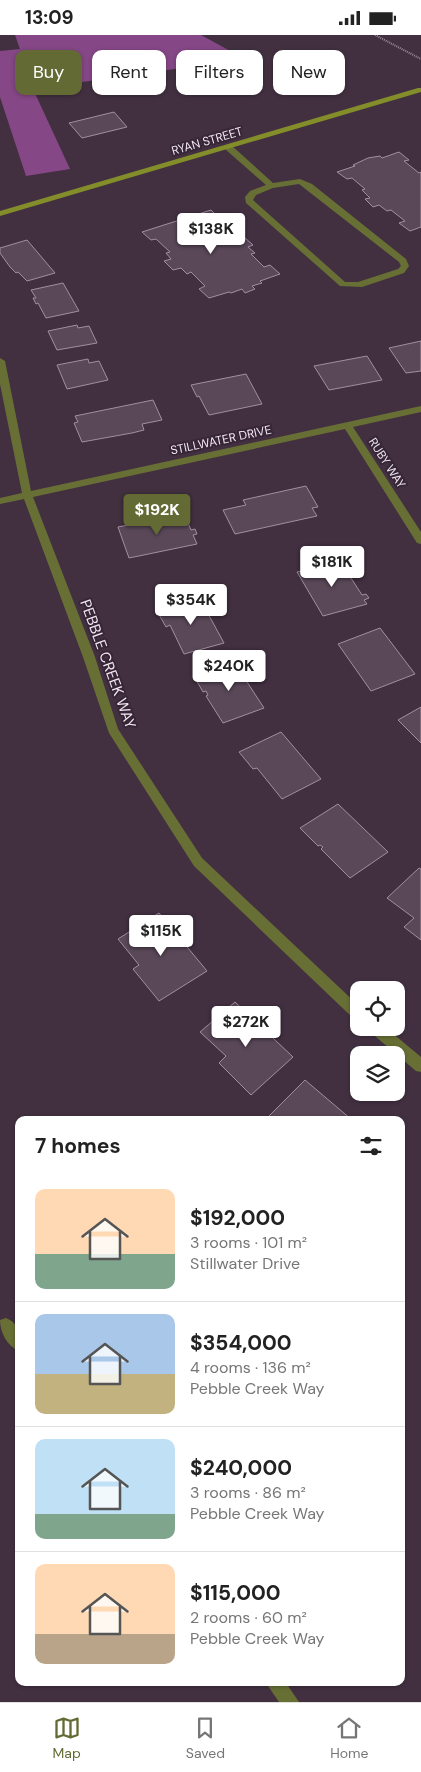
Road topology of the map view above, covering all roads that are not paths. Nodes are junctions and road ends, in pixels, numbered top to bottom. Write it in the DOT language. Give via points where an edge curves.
graph roads {
  1 [pos="421,90"];
  2 [pos="228,147"];
  3 [pos="271,186"];
  4 [pos="0,213"];
  5 [pos="0,361"];
  6 [pos="421,409"];
  7 [pos="348,426"];
  8 [pos="27,495"];
  9 [pos="0,501"];
  10 [pos="421,540"];
  11 [pos="350,1006"];
  12 [pos="385,1036"];
  13 [pos="421,1066"];
  14 [pos="6,1326"];
  15 [pos="15,1338"];
  16 [pos="277,1686"];
  17 [pos="290,1702"];
  1 -- 2 [label="street, RYAN STREET"];
  2 -- 3 [label="street"];
  2 -- 4 [label="street, RYAN STREET"];
  3 -- 3 [label="street" via="300,181 309,186 403,261 402,271 359,285 343,284 249,201 253,193"];
  5 -- 8 [label="street, PEBBLE CREEK WAY"];
  6 -- 7 [label="street, STILLWATER DRIVE"];
  7 -- 8 [label="street, STILLWATER DRIVE"];
  7 -- 10 [label="street, RUBY WAY"];
  8 -- 9 [label="street, STILLWATER DRIVE"];
  8 -- 11 [label="street, PEBBLE CREEK WAY" via="89,657 113,730 198,862"];
  12 -- 13 [label="street"];
  14 -- 15 [label="street"];
  16 -- 17 [label="street"];
}
